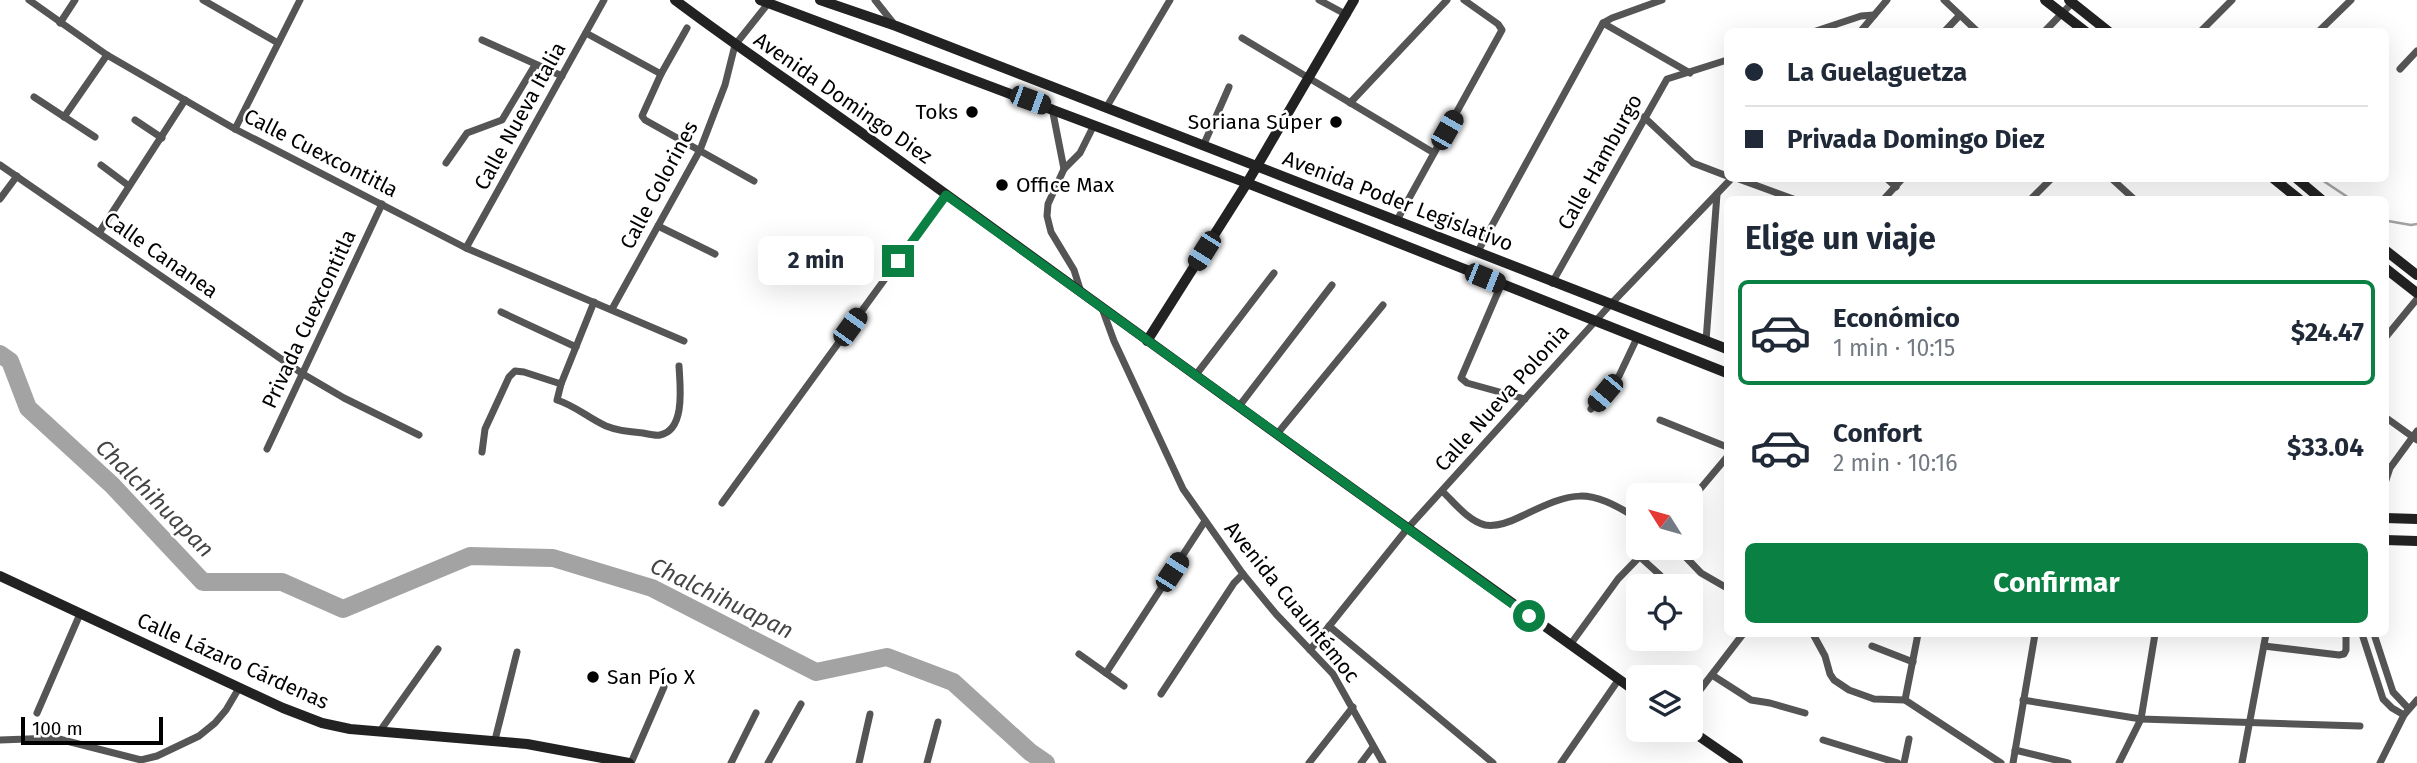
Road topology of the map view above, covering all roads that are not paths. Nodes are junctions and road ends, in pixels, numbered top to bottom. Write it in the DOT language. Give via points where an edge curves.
graph roads {
  1 [pos="29,0"];
  2 [pos="75,0"];
  3 [pos="203,0"];
  4 [pos="300,0"];
  5 [pos="604,0"];
  6 [pos="675,0"];
  7 [pos="820,0"];
  8 [pos="875,0"];
  9 [pos="1170,0"];
  10 [pos="1319,0"];
  11 [pos="1354,0"];
  12 [pos="1447,0"];
  13 [pos="1464,0"];
  14 [pos="1662,0"];
  15 [pos="1887,0"];
  16 [pos="1944,0"];
  17 [pos="2045,0"];
  18 [pos="2232,0"];
  19 [pos="2351,0"];
  20 [pos="767,1"];
  21 [pos="2072,1"];
  22 [pos="2062,13"];
  23 [pos="1347,15"];
  24 [pos="1874,15"];
  25 [pos="1960,15"];
  26 [pos="60,23"];
  27 [pos="1603,23"];
  28 [pos="895,26"];
  29 [pos="687,28"];
  30 [pos="1825,28"];
  31 [pos="1863,28"];
  32 [pos="1948,28"];
  33 [pos="1974,28"];
  34 [pos="2048,28"];
  35 [pos="2081,28"];
  36 [pos="2104,28"];
  37 [pos="2204,28"];
  38 [pos="2322,28"];
  39 [pos="586,33"];
  40 [pos="1242,38"];
  41 [pos="482,40"];
  42 [pos="278,43"];
  43 [pos="735,45"];
  44 [pos="2417,51"];
  45 [pos="107,55"];
  46 [pos="1724,61"];
  47 [pos="535,65"];
  48 [pos="2400,69"];
  49 [pos="1690,72"];
  50 [pos="661,74"];
  51 [pos="562,76"];
  52 [pos="1310,79"];
  53 [pos="1229,87"];
  54 [pos="34,97"];
  55 [pos="185,100"];
  56 [pos="1350,103"];
  57 [pos="1052,108"];
  58 [pos="1106,108"];
  59 [pos="64,117"];
  60 [pos="1644,117"];
  61 [pos="135,120"];
  62 [pos="1094,125"];
  63 [pos="235,129"];
  64 [pos="94,136"];
  65 [pos="162,138"];
  66 [pos="1204,145"];
  67 [pos="700,150"];
  68 [pos="1434,153"];
  69 [pos="446,163"];
  70 [pos="0,164"];
  71 [pos="101,165"];
  72 [pos="1257,166"];
  73 [pos="1064,169"];
  74 [pos="1724,175"];
  75 [pos="17,176"];
  76 [pos="754,181"];
  77 [pos="1730,182"];
  78 [pos="1745,182"];
  79 [pos="1890,182"];
  80 [pos="1899,182"];
  81 [pos="2048,182"];
  82 [pos="2115,182"];
  83 [pos="2278,182"];
  84 [pos="2300,182"];
  85 [pos="1248,183"];
  86 [pos="129,186"];
  87 [pos="1895,187"];
  88 [pos="1717,194"];
  89 [pos="946,195"];
  90 [pos="1785,196"];
  91 [pos="1887,196"];
  92 [pos="2033,196"];
  93 [pos="2131,196"];
  94 [pos="2295,196"];
  95 [pos="2317,196"];
  96 [pos="0,199"];
  97 [pos="382,204"];
  98 [pos="1396,222"];
  99 [pos="658,226"];
  100 [pos="99,233"];
  101 [pos="466,248"];
  102 [pos="1477,253"];
  103 [pos="2389,253"];
  104 [pos="715,254"];
  105 [pos="2389,271"];
  106 [pos="1274,274"];
  107 [pos="2417,275"];
  108 [pos="1552,283"];
  109 [pos="1332,285"];
  110 [pos="1501,285"];
  111 [pos="1081,292"];
  112 [pos="2417,293"];
  113 [pos="2417,299"];
  114 [pos="594,302"];
  115 [pos="1383,305"];
  116 [pos="1610,305"];
  117 [pos="612,309"];
  118 [pos="1103,310"];
  119 [pos="501,312"];
  120 [pos="1595,321"];
  121 [pos="2389,333"];
  122 [pos="1637,338"];
  123 [pos="684,341"];
  124 [pos="1147,341"];
  125 [pos="1706,341"];
  126 [pos="576,346"];
  127 [pos="1724,348"];
  128 [pos="679,366"];
  129 [pos="1724,372"];
  130 [pos="303,374"];
  131 [pos="1195,376"];
  132 [pos="561,384"];
  133 [pos="1525,399"];
  134 [pos="1240,405"];
  135 [pos="1591,409"];
  136 [pos="2389,419"];
  137 [pos="1660,420"];
  138 [pos="1277,434"];
  139 [pos="419,435"];
  140 [pos="2416,436"];
  141 [pos="1724,446"];
  142 [pos="267,449"];
  143 [pos="482,452"];
  144 [pos="1724,461"];
  145 [pos="2389,471"];
  146 [pos="1703,486"];
  147 [pos="1442,491"];
  148 [pos="722,503"];
  149 [pos="1626,512"];
  150 [pos="2389,518"];
  151 [pos="2417,519"];
  152 [pos="1205,521"];
  153 [pos="1408,529"];
  154 [pos="2389,540"];
  155 [pos="2417,541"];
  156 [pos="1636,560"];
  157 [pos="1644,560"];
  158 [pos="1689,560"];
  159 [pos="1243,574"];
  160 [pos="1659,574"];
  161 [pos="0,576"];
  162 [pos="1724,586"];
  163 [pos="80,614"];
  164 [pos="1329,626"];
  165 [pos="1741,637"];
  166 [pos="1814,637"];
  167 [pos="1917,637"];
  168 [pos="2034,637"];
  169 [pos="2155,637"];
  170 [pos="2266,637"];
  171 [pos="2346,637"];
  172 [pos="2363,637"];
  173 [pos="2375,637"];
  174 [pos="1570,645"];
  175 [pos="1871,646"];
  176 [pos="2264,646"];
  177 [pos="438,649"];
  178 [pos="1310,650"];
  179 [pos="517,652"];
  180 [pos="1079,654"];
  181 [pos="1913,662"];
  182 [pos="1106,673"];
  183 [pos="1712,675"];
  184 [pos="1619,679"];
  185 [pos="1626,684"];
  186 [pos="1124,686"];
  187 [pos="1703,686"];
  188 [pos="664,687"];
  189 [pos="239,688"];
  190 [pos="1161,694"];
  191 [pos="2417,699"];
  192 [pos="1905,700"];
  193 [pos="2023,700"];
  194 [pos="801,704"];
  195 [pos="1353,707"];
  196 [pos="2406,711"];
  197 [pos="37,713"];
  198 [pos="755,713"];
  199 [pos="1805,713"];
  200 [pos="870,714"];
  201 [pos="2141,719"];
  202 [pos="937,722"];
  203 [pos="2250,724"];
  204 [pos="2360,726"];
  205 [pos="380,731"];
  206 [pos="1703,739"];
  207 [pos="1909,739"];
  208 [pos="0,740"];
  209 [pos="495,740"];
  210 [pos="1823,740"];
  211 [pos="1373,747"];
  212 [pos="2015,750"];
  213 [pos="630,763"];
  214 [pos="731,763"];
  215 [pos="768,763"];
  216 [pos="859,763"];
  217 [pos="927,763"];
  218 [pos="1309,763"];
  219 [pos="1361,763"];
  220 [pos="1383,763"];
  221 [pos="1493,763"];
  222 [pos="1561,763"];
  223 [pos="1738,763"];
  224 [pos="1898,763"];
  225 [pos="1904,763"];
  226 [pos="2001,763"];
  227 [pos="2014,763"];
  228 [pos="2068,763"];
  229 [pos="2119,763"];
  230 [pos="2242,763"];
  231 [pos="2379,763"];
  1 -- 26 [label="street, Calle Cuexcontitla"];
  2 -- 26 [label="street"];
  3 -- 42 [label="street"];
  4 -- 42 [label="street"];
  5 -- 39 [label="street, Calle Nueva Italia"];
  6 -- 43 [label="main road, Avenida Domingo Diez"];
  7 -- 28 [label="main road, Avenida Poder Legislativo"];
  8 -- 28 [label="street"];
  9 -- 58 [label="street"];
  10 -- 23 [label="street"];
  11 -- 23 [label="main road"];
  12 -- 56 [label="street"];
  13 -- 68 [label="street" via="1502,30"];
  14 -- 27 [label="street"];
  15 -- 24 [label="street"];
  16 -- 25 [label="street"];
  17 -- 22 [label="main road"];
  18 -- 37 [label="street"];
  19 -- 38 [label="street"];
  20 -- 43 [label="street, Calle Colorines"];
  20 -- 57 [label="main road, Avenida Poder Legislativo"];
  21 -- 22 [label="street"];
  21 -- 36 [label="main road"];
  22 -- 34 [label="street"];
  22 -- 35 [label="main road"];
  23 -- 52 [label="main road"];
  24 -- 30 [label="street"];
  24 -- 31 [label="street"];
  25 -- 32 [label="street"];
  25 -- 33 [label="street"];
  26 -- 45 [label="street, Calle Cuexcontitla"];
  27 -- 49 [label="street"];
  27 -- 102 [label="street"];
  28 -- 58 [label="main road, Avenida Poder Legislativo"];
  29 -- 50 [label="street"];
  39 -- 50 [label="street"];
  39 -- 51 [label="street, Calle Nueva Italia"];
  40 -- 52 [label="street"];
  41 -- 47 [label="street"];
  42 -- 63 [label="street"];
  43 -- 67 [label="street, Calle Colorines"];
  43 -- 89 [label="main road, Avenida Domingo Diez"];
  44 -- 48 [label="street"];
  45 -- 55 [label="street, Calle Cuexcontitla"];
  45 -- 59 [label="street"];
  46 -- 49 [label="street, Calle Hamburgo"];
  47 -- 51 [label="street"];
  47 -- 69 [label="street" via="502,120 467,132"];
  49 -- 60 [label="street, Calle Hamburgo" via="1667,79"];
  50 -- 67 [label="street" via="642,116"];
  51 -- 101 [label="street, Calle Nueva Italia"];
  52 -- 56 [label="street"];
  52 -- 72 [label="main road"];
  53 -- 66 [label="street"];
  54 -- 59 [label="street"];
  55 -- 63 [label="street, Calle Cuexcontitla"];
  55 -- 65 [label="street"];
  56 -- 68 [label="street"];
  57 -- 62 [label="main road, Avenida Poder Legislativo"];
  57 -- 73 [label="street"];
  58 -- 66 [label="main road, Avenida Poder Legislativo"];
  59 -- 64 [label="street"];
  60 -- 74 [label="street" via="1693,163"];
  60 -- 108 [label="street, Calle Hamburgo"];
  61 -- 65 [label="street"];
  62 -- 73 [label="street" via="1080,153"];
  62 -- 85 [label="main road, Avenida Poder Legislativo"];
  63 -- 97 [label="street, Calle Cuexcontitla"];
  65 -- 86 [label="street"];
  66 -- 72 [label="main road, Avenida Poder Legislativo"];
  67 -- 76 [label="street"];
  67 -- 99 [label="street, Calle Colorines"];
  68 -- 98 [label="street"];
  70 -- 75 [label="street, Calle Cananea"];
  71 -- 86 [label="street"];
  72 -- 85 [label="main road"];
  72 -- 98 [label="main road, Avenida Poder Legislativo"];
  73 -- 111 [label="street" via="1047,216"];
  75 -- 96 [label="street"];
  75 -- 100 [label="street, Calle Cananea"];
  77 -- 88 [label="street, Calle Nueva Polonia"];
  78 -- 90 [label="street"];
  79 -- 87 [label="street"];
  80 -- 87 [label="street"];
  81 -- 92 [label="street"];
  82 -- 93 [label="street"];
  83 -- 94 [label="main road"];
  84 -- 95 [label="main road"];
  85 -- 110 [label="main road, Avenida Poder Legislativo"];
  85 -- 124 [label="main road"];
  86 -- 100 [label="street"];
  87 -- 91 [label="street"];
  88 -- 116 [label="street, Calle Nueva Polonia"];
  88 -- 125 [label="street"];
  89 -- 111 [label="main road, Avenida Domingo Diez"];
  89 -- 148 [label="street"];
  97 -- 101 [label="street, Calle Cuexcontitla"];
  97 -- 130 [label="street, Privada Cuexcontitla"];
  98 -- 102 [label="main road, Avenida Poder Legislativo"];
  99 -- 104 [label="street"];
  99 -- 117 [label="street, Calle Colorines"];
  100 -- 130 [label="street, Calle Cananea"];
  101 -- 114 [label="street, Calle Cuexcontitla"];
  102 -- 108 [label="main road, Avenida Poder Legislativo"];
  103 -- 107 [label="main road"];
  105 -- 112 [label="main road"];
  106 -- 131 [label="street"];
  108 -- 116 [label="main road, Avenida Poder Legislativo"];
  109 -- 134 [label="street"];
  110 -- 120 [label="main road, Avenida Poder Legislativo"];
  110 -- 133 [label="street" via="1461,378"];
  111 -- 118 [label="main road, Avenida Domingo Diez"];
  113 -- 121 [label="street"];
  114 -- 117 [label="street, Calle Cuexcontitla"];
  114 -- 126 [label="street"];
  115 -- 138 [label="street"];
  116 -- 120 [label="street, Calle Nueva Polonia"];
  116 -- 125 [label="main road, Avenida Poder Legislativo"];
  117 -- 123 [label="street, Calle Cuexcontitla"];
  118 -- 124 [label="main road, Avenida Domingo Diez"];
  118 -- 152 [label="street, Avenida Cuauhtémoc" via="1183,489"];
  119 -- 126 [label="street"];
  120 -- 122 [label="main road, Avenida Poder Legislativo"];
  120 -- 133 [label="street, Calle Nueva Polonia"];
  122 -- 129 [label="main road, Avenida Poder Legislativo"];
  122 -- 135 [label="street" via="1619,376"];
  124 -- 131 [label="main road, Avenida Domingo Diez"];
  125 -- 127 [label="main road, Avenida Poder Legislativo"];
  126 -- 132 [label="street"];
  128 -- 132 [label="street" via="678,416 671,429 660,435 619,431 592,419 557,400"];
  130 -- 139 [label="street, Calle Cananea"];
  130 -- 142 [label="street, Privada Cuexcontitla"];
  131 -- 134 [label="main road, Avenida Domingo Diez"];
  132 -- 143 [label="street" via="515,371 485,429"];
  133 -- 147 [label="street, Calle Nueva Polonia"];
  134 -- 138 [label="main road, Avenida Domingo Diez"];
  136 -- 140 [label="street"];
  137 -- 141 [label="street"];
  138 -- 153 [label="main road, Avenida Domingo Diez"];
  140 -- 145 [label="street"];
  144 -- 146 [label="street"];
  147 -- 149 [label="street" via="1483,525 1506,523 1573,495 1590,496"];
  147 -- 153 [label="street, Calle Nueva Polonia"];
  150 -- 151 [label="main road"];
  152 -- 159 [label="street, Avenida Cuauhtémoc"];
  152 -- 182 [label="street"];
  153 -- 164 [label="street, Calle Nueva Polonia"];
  153 -- 174 [label="main road, Avenida Domingo Diez"];
  154 -- 155 [label="main road"];
  156 -- 174 [label="street"];
  157 -- 160 [label="street"];
  158 -- 162 [label="street"];
  159 -- 178 [label="street, Avenida Cuauhtémoc"];
  159 -- 190 [label="street"];
  161 -- 163 [label="main road, Calle Lázaro Cárdenas"];
  163 -- 189 [label="main road, Calle Lázaro Cárdenas"];
  163 -- 197 [label="street"];
  164 -- 178 [label="street, Calle Nueva Polonia"];
  164 -- 221 [label="street"];
  165 -- 183 [label="street"];
  166 -- 192 [label="street" via="1834,680 1874,699"];
  167 -- 181 [label="street"];
  168 -- 193 [label="street"];
  169 -- 201 [label="street"];
  170 -- 176 [label="street"];
  171 -- 176 [label="street" via="2346,650 2339,655"];
  172 -- 196 [label="street" via="2383,699 2392,708"];
  173 -- 196 [label="street" via="2393,691"];
  174 -- 184 [label="main road, Avenida Domingo Diez"];
  175 -- 181 [label="street"];
  176 -- 203 [label="street"];
  177 -- 205 [label="street"];
  178 -- 195 [label="street, Avenida Cuauhtémoc" via="1333,674"];
  179 -- 209 [label="street"];
  180 -- 182 [label="street"];
  181 -- 192 [label="street"];
  182 -- 186 [label="street"];
  183 -- 187 [label="street"];
  183 -- 199 [label="street" via="1751,701"];
  184 -- 185 [label="main road, Avenida Domingo Diez"];
  184 -- 222 [label="street"];
  188 -- 213 [label="street"];
  189 -- 205 [label="main road, Calle Lázaro Cárdenas" via="322,723"];
  189 -- 208 [label="street" via="226,710 199,736 141,760 55,738"];
  191 -- 196 [label="street"];
  192 -- 226 [label="street"];
  193 -- 201 [label="street"];
  193 -- 212 [label="street"];
  194 -- 215 [label="street"];
  195 -- 211 [label="street, Avenida Cuauhtémoc"];
  195 -- 218 [label="street"];
  196 -- 231 [label="street"];
  198 -- 214 [label="street"];
  200 -- 216 [label="street"];
  201 -- 203 [label="street"];
  201 -- 229 [label="street"];
  202 -- 217 [label="street"];
  203 -- 204 [label="street"];
  203 -- 230 [label="street"];
  205 -- 209 [label="main road, Calle Lázaro Cárdenas"];
  206 -- 223 [label="main road"];
  207 -- 225 [label="street"];
  209 -- 213 [label="main road, Calle Lázaro Cárdenas"];
  210 -- 224 [label="street"];
  211 -- 219 [label="street"];
  211 -- 220 [label="street, Avenida Cuauhtémoc"];
  212 -- 227 [label="street"];
  212 -- 228 [label="street"];
}
